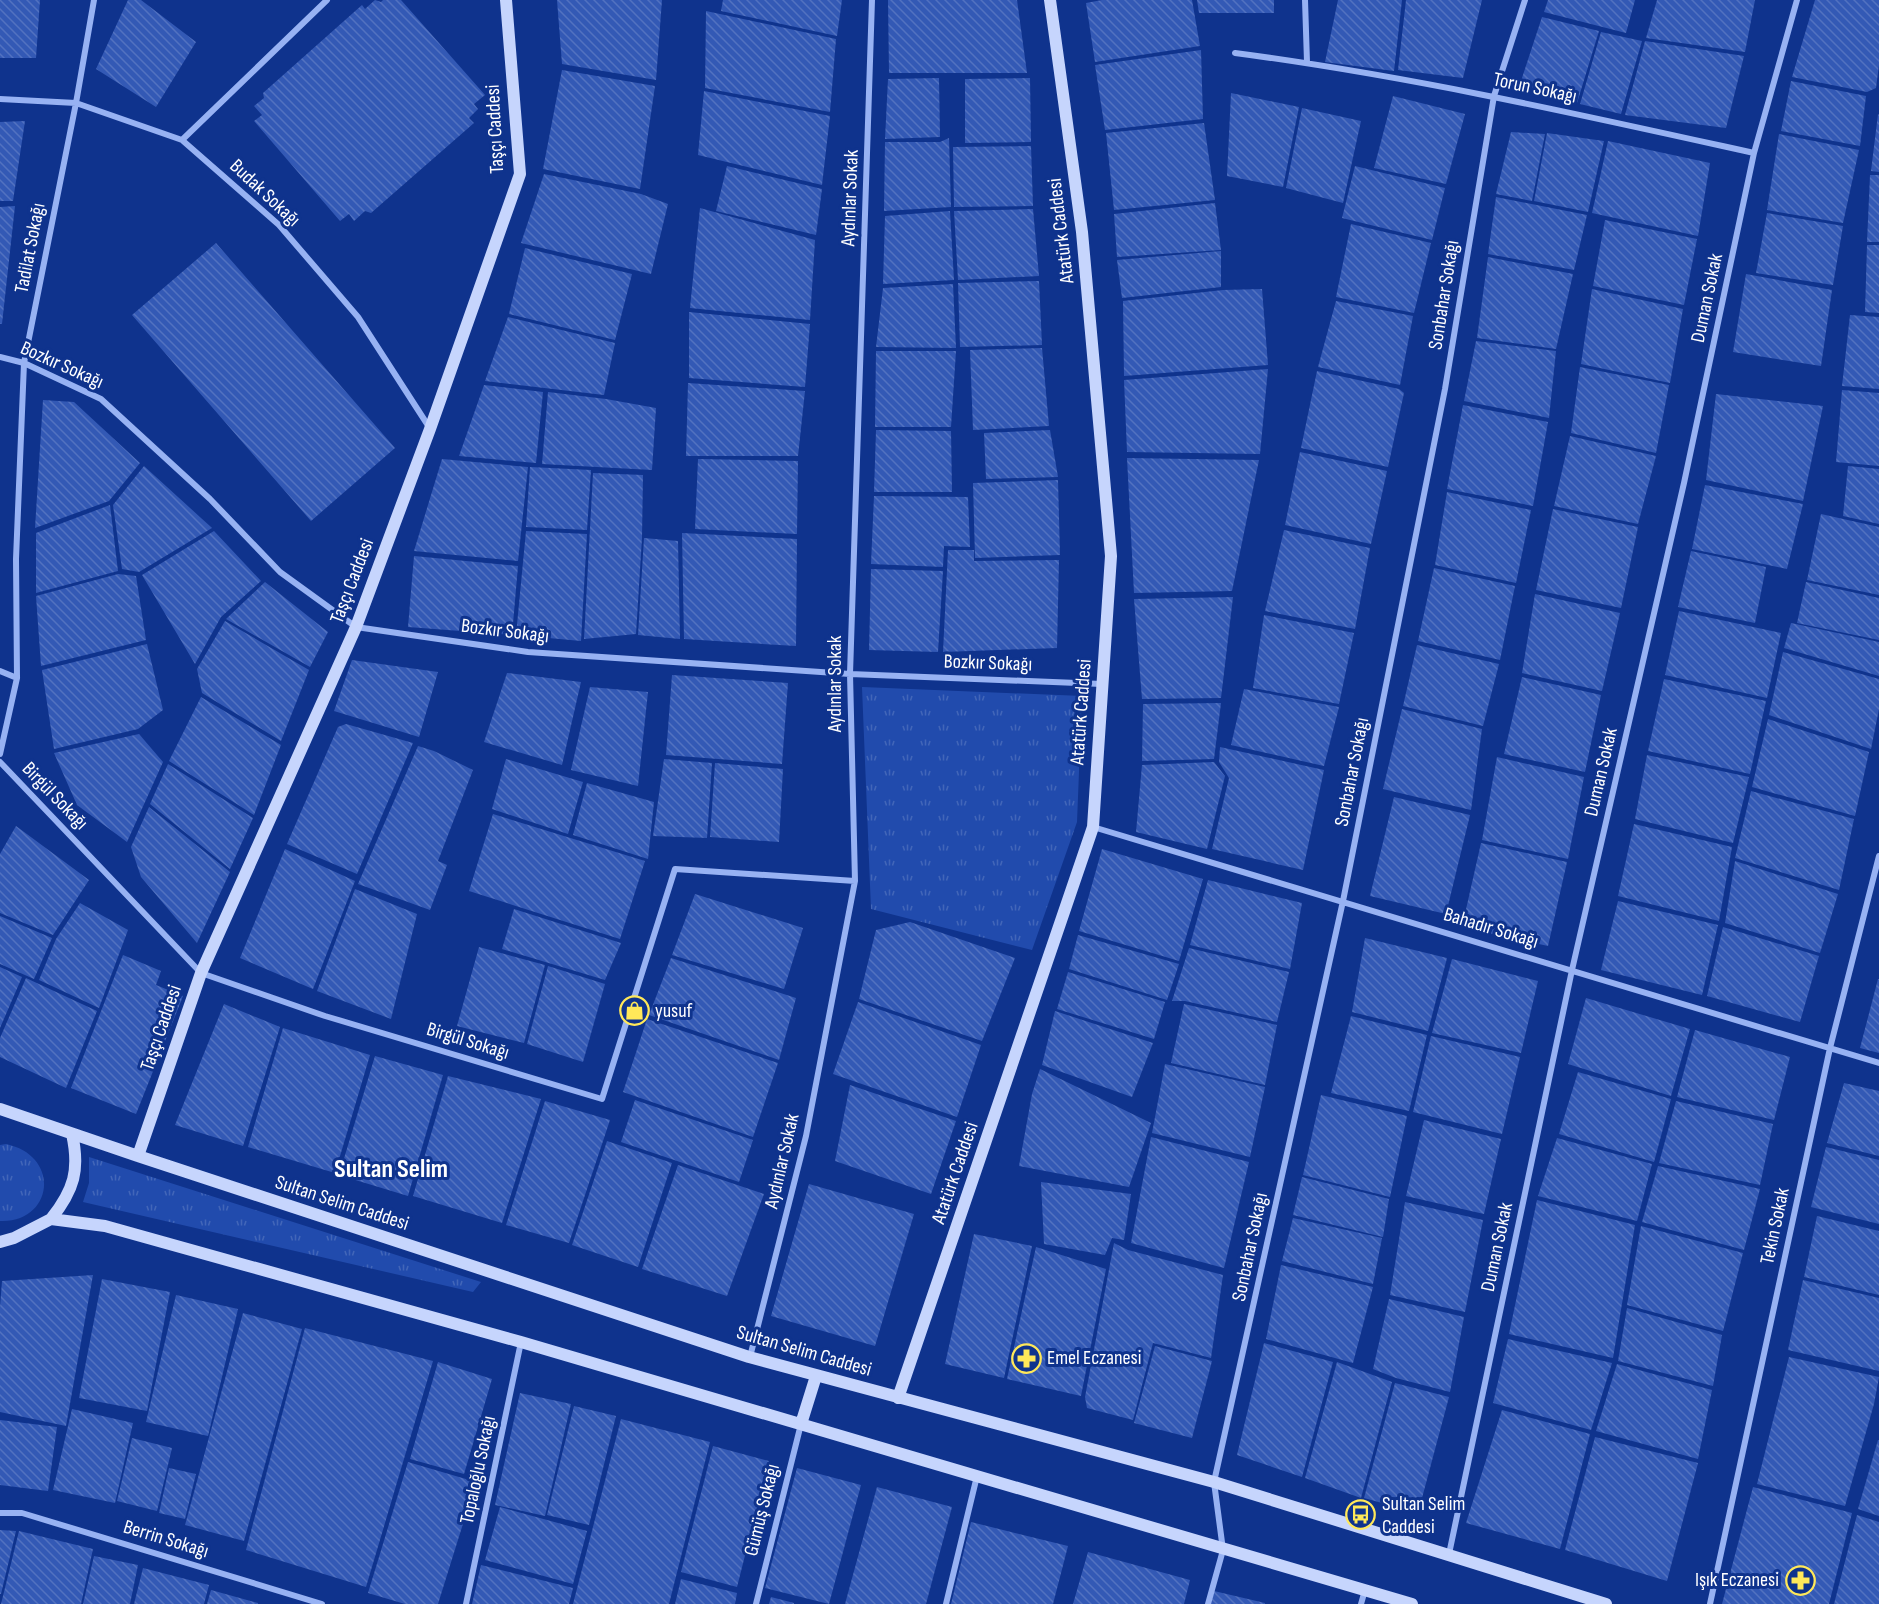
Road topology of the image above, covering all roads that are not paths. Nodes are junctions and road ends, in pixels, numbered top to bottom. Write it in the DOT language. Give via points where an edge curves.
graph roads {
  1 [pos="94,0"];
  2 [pos="327,0"];
  3 [pos="506,0"];
  4 [pos="872,0"];
  5 [pos="1050,0"];
  6 [pos="1305,0"];
  7 [pos="1525,0"];
  8 [pos="1797,0"];
  9 [pos="1235,53"];
  10 [pos="1307,62"];
  11 [pos="1494,96"];
  12 [pos="0,99"];
  13 [pos="76,104"];
  14 [pos="182,140"];
  15 [pos="1754,153"];
  16 [pos="0,357"];
  17 [pos="24,363"];
  18 [pos="430,429"];
  19 [pos="356,627"];
  20 [pos="0,671"];
  21 [pos="850,674"];
  22 [pos="17,678"];
  23 [pos="1102,684"];
  24 [pos="0,754"];
  25 [pos="0,762"];
  26 [pos="1093,827"];
  27 [pos="1879,856"];
  28 [pos="855,881"];
  29 [pos="1343,901"];
  30 [pos="1572,970"];
  31 [pos="201,973"];
  32 [pos="1830,1048"];
  33 [pos="1879,1063"];
  34 [pos="0,1109"];
  35 [pos="72,1134"];
  36 [pos="138,1156"];
  37 [pos="51,1219"];
  38 [pos="0,1242"];
  39 [pos="521,1342"];
  40 [pos="749,1357"];
  41 [pos="816,1376"];
  42 [pos="898,1398"];
  43 [pos="801,1424"];
  44 [pos="977,1475"];
  45 [pos="1214,1482"];
  46 [pos="0,1513"];
  47 [pos="1223,1550"];
  48 [pos="1449,1554"];
  49 [pos="1365,1590"];
  50 [pos="322,1604"];
  51 [pos="466,1604"];
  52 [pos="756,1604"];
  53 [pos="946,1604"];
  54 [pos="1208,1604"];
  55 [pos="1361,1604"];
  56 [pos="1412,1604"];
  57 [pos="1606,1604"];
  58 [pos="1710,1604"];
  1 -- 13 [label="street, Tadilat Sokağı"];
  2 -- 14 [label="street"];
  3 -- 18 [label="main road, Taşçı Caddesi" via="520,174"];
  4 -- 21 [label="street, Aydınlar Sokak"];
  5 -- 23 [label="main road, Atatürk Caddesi" via="1082,232 1111,556"];
  6 -- 10 [label="street"];
  7 -- 11 [label="street, Sonbahar Sokağı"];
  8 -- 15 [label="street, Duman Sokak"];
  9 -- 10 [label="street, Torun Sokağı"];
  10 -- 11 [label="street, Torun Sokağı"];
  11 -- 15 [label="street, Torun Sokağı"];
  11 -- 29 [label="street, Sonbahar Sokağı" via="1445,389"];
  12 -- 13 [label="street, Budak Sokağı"];
  13 -- 14 [label="street, Budak Sokağı"];
  13 -- 17 [label="street, Tadilat Sokağı"];
  14 -- 18 [label="street, Budak Sokağı" via="279,225 358,317"];
  15 -- 30 [label="street, Duman Sokak" via="1684,483"];
  16 -- 17 [label="street, Bozkır Sokağı"];
  17 -- 19 [label="street, Bozkır Sokağı" via="101,399 210,499 280,572"];
  17 -- 22 [label="street, Tadilat Sokağı" via="16,559"];
  18 -- 19 [label="main road, Taşçı Caddesi"];
  19 -- 21 [label="street, Bozkır Sokağı" via="528,652"];
  19 -- 31 [label="main road, Taşçı Caddesi"];
  20 -- 22 [label="street"];
  21 -- 23 [label="street, Bozkır Sokağı"];
  21 -- 28 [label="street, Aydınlar Sokak"];
  22 -- 24 [label="street, Tadilat Sokağı"];
  23 -- 26 [label="main road, Atatürk Caddesi"];
  25 -- 31 [label="street, Birgül Sokağı"];
  26 -- 29 [label="street, Bahadır Sokağı"];
  26 -- 42 [label="main road, Atatürk Caddesi"];
  27 -- 32 [label="street, Tekin Sokak"];
  28 -- 31 [label="street, Birgül Sokağı" via="675,869 602,1099 325,1016"];
  28 -- 40 [label="street, Aydınlar Sokak" via="806,1136"];
  29 -- 30 [label="street, Bahadır Sokağı"];
  29 -- 45 [label="street, Sonbahar Sokağı"];
  30 -- 32 [label="street, Bahadır Sokağı"];
  30 -- 48 [label="street, Duman Sokak"];
  31 -- 36 [label="main road, Taşçı Caddesi"];
  32 -- 33 [label="street, Bahadır Sokağı"];
  32 -- 58 [label="street, Tekin Sokak"];
  34 -- 35 [label="main road, Sultan Selim Caddesi"];
  35 -- 36 [label="main road, Sultan Selim Caddesi"];
  35 -- 37 [label="main road" via="77,1156 74,1176 65,1202"];
  36 -- 40 [label="main road, Sultan Selim Caddesi"];
  37 -- 38 [label="main road"];
  37 -- 39 [label="main road" via="105,1226"];
  39 -- 43 [label="main road"];
  39 -- 51 [label="street, Topaloğlu Sokağı"];
  40 -- 41 [label="main road, Sultan Selim Caddesi"];
  41 -- 42 [label="main road, Sultan Selim Caddesi"];
  41 -- 43 [label="main road"];
  42 -- 45 [label="main road, Sultan Selim Caddesi"];
  43 -- 44 [label="main road"];
  43 -- 52 [label="street, Gümüş Sokağı"];
  44 -- 47 [label="main road"];
  44 -- 53 [label="street"];
  45 -- 47 [label="street, Sonbahar Sokağı"];
  45 -- 48 [label="main road, Sultan Selim Caddesi"];
  46 -- 50 [label="street, Berrin Sokağı" via="22,1513"];
  47 -- 49 [label="main road"];
  47 -- 54 [label="street"];
  48 -- 57 [label="main road, Sultan Selim Caddesi"];
  49 -- 55 [label="street"];
  49 -- 56 [label="main road"];
}
